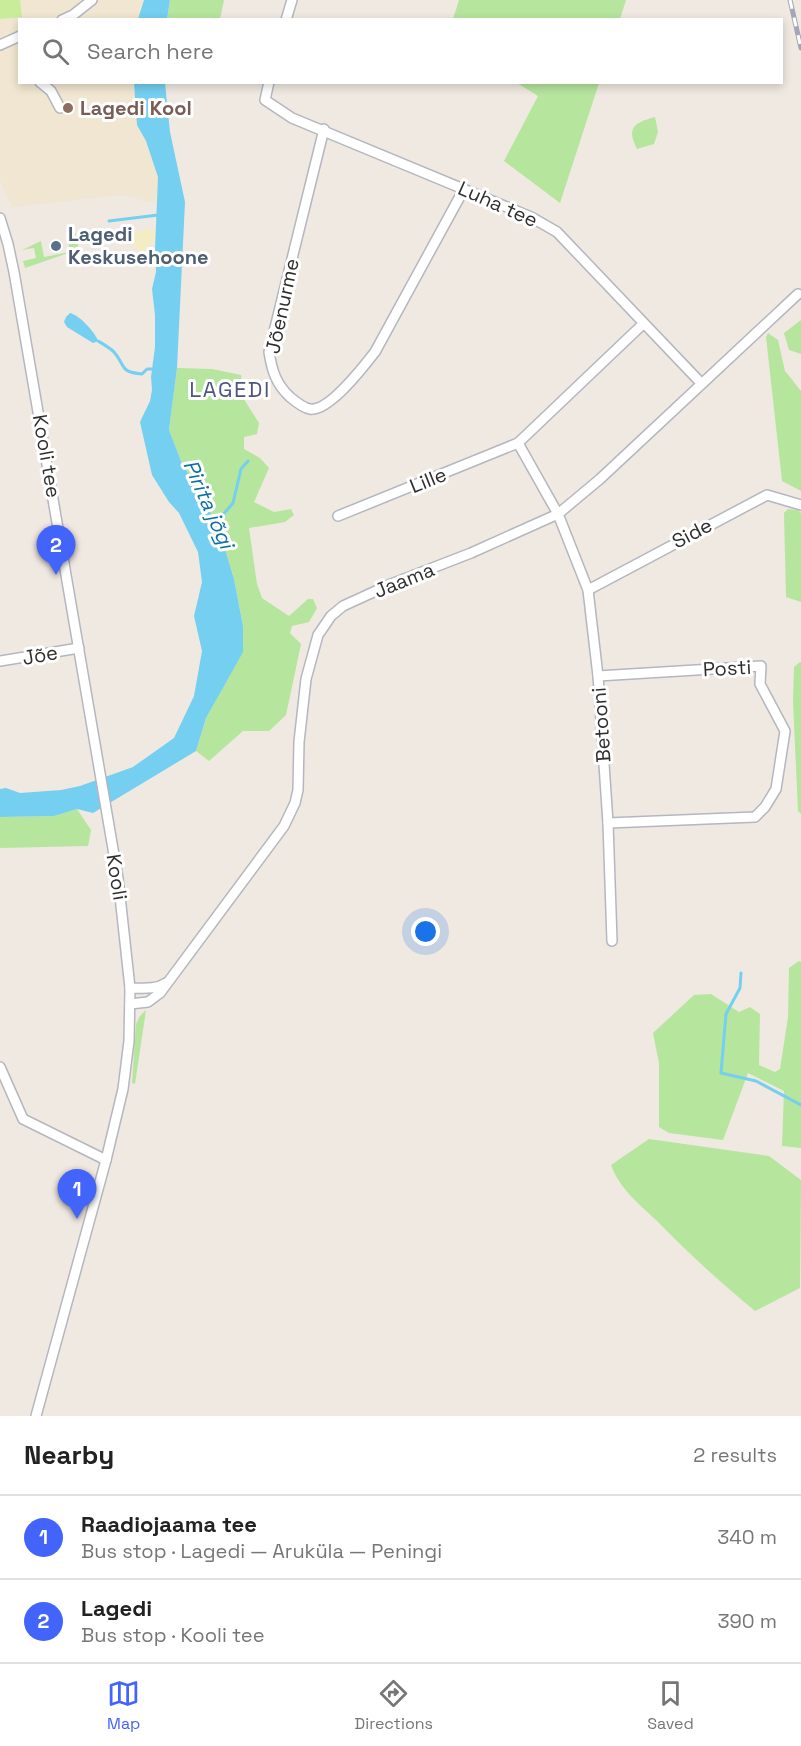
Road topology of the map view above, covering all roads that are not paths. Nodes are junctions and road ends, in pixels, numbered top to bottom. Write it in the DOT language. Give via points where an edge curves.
graph roads {
  1 [pos="92,0"];
  2 [pos="292,0"];
  3 [pos="66,18"];
  4 [pos="287,18"];
  5 [pos="18,39"];
  6 [pos="0,45"];
  7 [pos="42,84"];
  8 [pos="269,84"];
  9 [pos="60,108"];
  10 [pos="324,129"];
  11 [pos="465,189"];
  12 [pos="0,218"];
  13 [pos="4,245"];
  14 [pos="798,294"];
  15 [pos="643,324"];
  16 [pos="701,383"];
  17 [pos="519,443"];
  18 [pos="801,505"];
  19 [pos="558,514"];
  20 [pos="338,516"];
  21 [pos="588,590"];
  22 [pos="79,648"];
  23 [pos="0,662"];
  24 [pos="598,676"];
  25 [pos="99,767"];
  26 [pos="608,823"];
  27 [pos="612,941"];
  28 [pos="170,980"];
  29 [pos="130,988"];
  30 [pos="130,1004"];
  31 [pos="0,1067"];
  32 [pos="106,1160"];
  33 [pos="36,1416"];
  1 -- 3 [label="street"];
  2 -- 4 [label="street"];
  5 -- 6 [label="street"];
  7 -- 9 [label="street"];
  8 -- 10 [label="street, Luha tee" via="265,100 292,117"];
  10 -- 11 [label="street, Luha tee"];
  10 -- 11 [label="street, Jõenurme" via="269,352 278,384 310,409 329,402 375,352"];
  11 -- 15 [label="street, Luha tee" via="556,232"];
  12 -- 13 [label="street, Kooli tee"];
  13 -- 22 [label="street, Kooli tee"];
  14 -- 16 [label="street, Jaama"];
  15 -- 16 [label="street, Luha tee"];
  15 -- 17 [label="street, Lille"];
  16 -- 19 [label="street, Jaama"];
  17 -- 19 [label="street"];
  17 -- 20 [label="street, Lille"];
  18 -- 21 [label="street, Side" via="767,495"];
  19 -- 21 [label="street, Betooni"];
  19 -- 28 [label="street, Jaama" via="391,584 343,606 331,616 318,635 306,679 295,803 284,826"];
  21 -- 24 [label="street, Betooni"];
  22 -- 23 [label="street, Jõe"];
  22 -- 25 [label="street, Kooli tee"];
  24 -- 26 [label="street, Betooni"];
  24 -- 26 [label="street, Posti" via="761,666 760,684 785,731 776,789 755,817"];
  25 -- 29 [label="street, Kooli" via="118,878"];
  26 -- 27 [label="street, Betooni"];
  28 -- 29 [label="street" via="160,987"];
  28 -- 30 [label="street, Jaama" via="148,1002"];
  29 -- 30 [label="street, Kooli"];
  30 -- 32 [label="street, Kooli" via="123,1089"];
  31 -- 32 [label="street" via="23,1119"];
  32 -- 33 [label="street, Kooli"];
}
